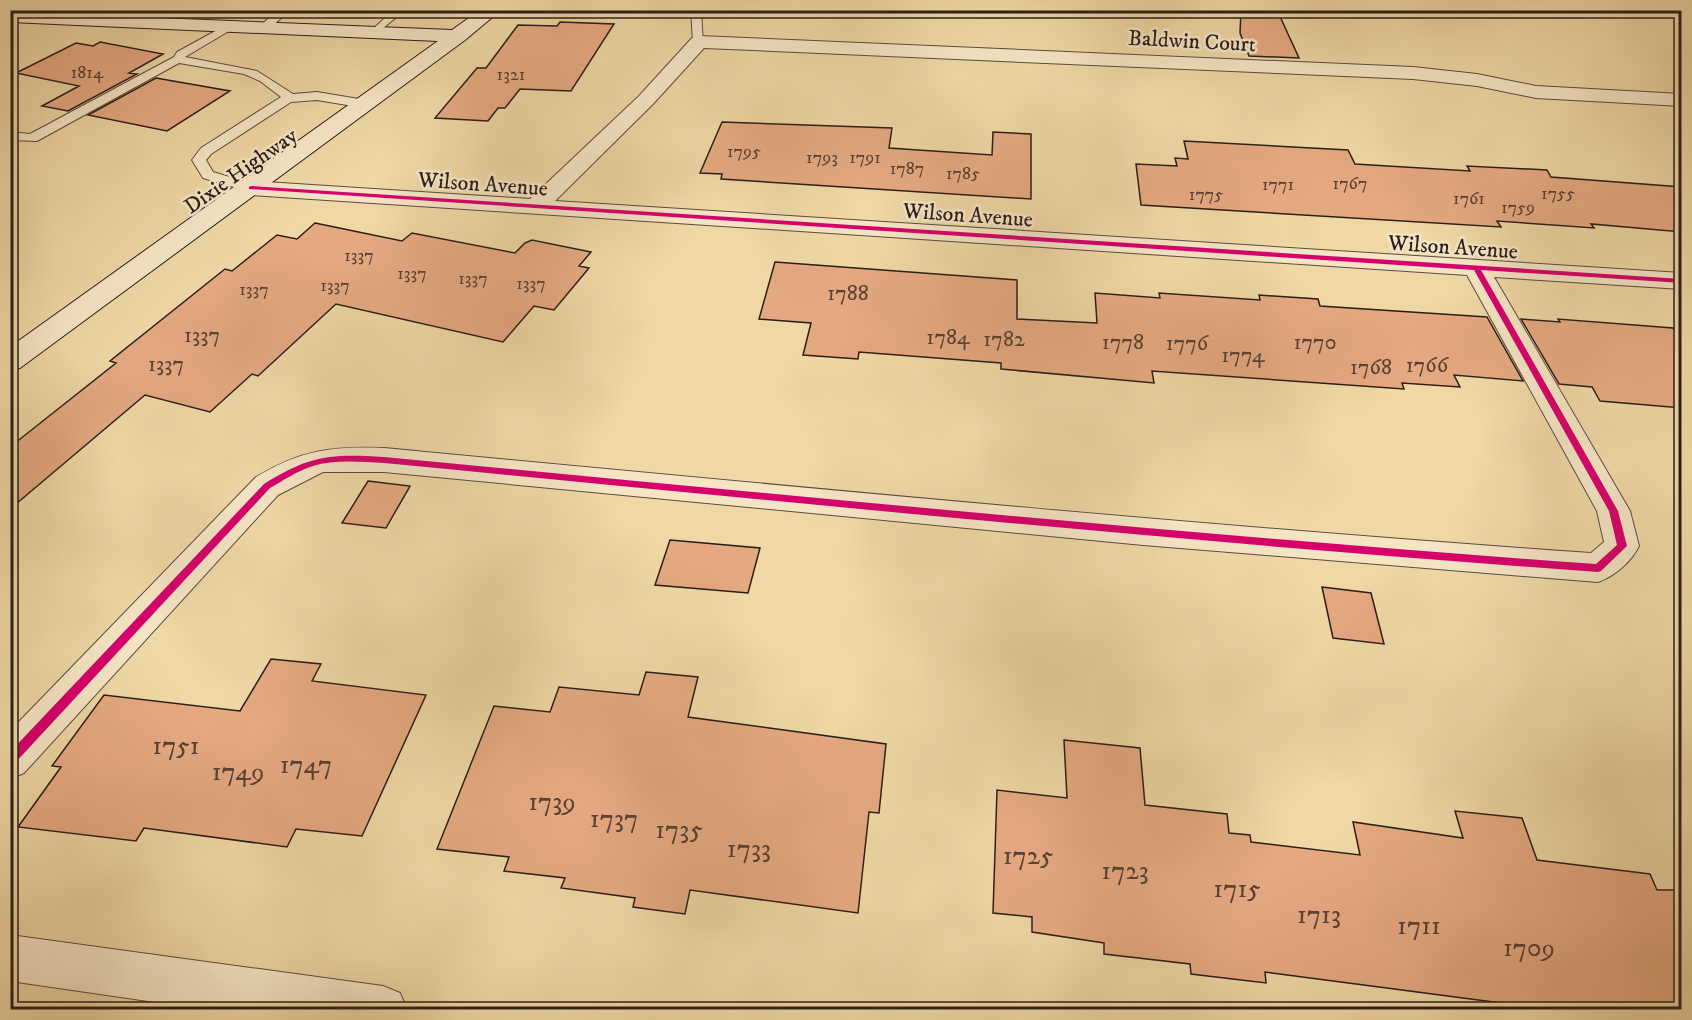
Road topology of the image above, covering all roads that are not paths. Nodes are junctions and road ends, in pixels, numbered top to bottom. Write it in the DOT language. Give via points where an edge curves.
graph roads {
  1 [pos="285,10"];
  2 [pos="370,10"];
  3 [pos="492,10"];
  4 [pos="696,10"];
  5 [pos="400,11"];
  6 [pos="14,19"];
  7 [pos="230,26"];
  8 [pos="266,27"];
  9 [pos="376,31"];
  10 [pos="458,36"];
  11 [pos="699,42"];
  12 [pos="178,59"];
  13 [pos="290,98"];
  14 [pos="1682,100"];
  15 [pos="365,104"];
  16 [pos="10,136"];
  17 [pos="32,138"];
  18 [pos="10,150"];
  19 [pos="252,188"];
  20 [pos="536,206"];
  21 [pos="1476,267"];
  22 [pos="1682,281"];
  23 [pos="10,361"];
  24 [pos="10,760"];
  25 [pos="10,958"];
  26 [pos="382,1010"];
  1 -- 8 [label="lane"];
  2 -- 5 [label="lane"];
  3 -- 10 [label="street, Dixie Highway"];
  4 -- 11 [label="lane"];
  5 -- 9 [label="lane"];
  6 -- 7 [label="street"];
  7 -- 8 [label="street"];
  7 -- 12 [label="lane"];
  8 -- 9 [label="street"];
  9 -- 10 [label="street"];
  10 -- 15 [label="street, Dixie Highway"];
  11 -- 14 [label="street, Baldwin Court" via="1413,73 1536,92"];
  11 -- 20 [label="street" via="646,100"];
  12 -- 13 [label="lane" via="246,71 272,82"];
  12 -- 17 [label="lane"];
  13 -- 15 [label="lane" via="317,96"];
  13 -- 19 [label="lane" via="206,151 199,160 208,175"];
  15 -- 19 [label="street, Dixie Highway"];
  16 -- 17 [label="lane"];
  17 -- 18 [label="lane"];
  19 -- 20 [label="street, Wilson Avenue"];
  19 -- 23 [label="street, Dixie Highway" via="225,203"];
  20 -- 21 [label="street, Wilson Avenue"];
  21 -- 22 [label="street, Wilson Avenue"];
  21 -- 24 [label="street" via="1613,511 1622,546 1598,568 331,457 299,466 267,486"];
  25 -- 26 [label="street"];
}
